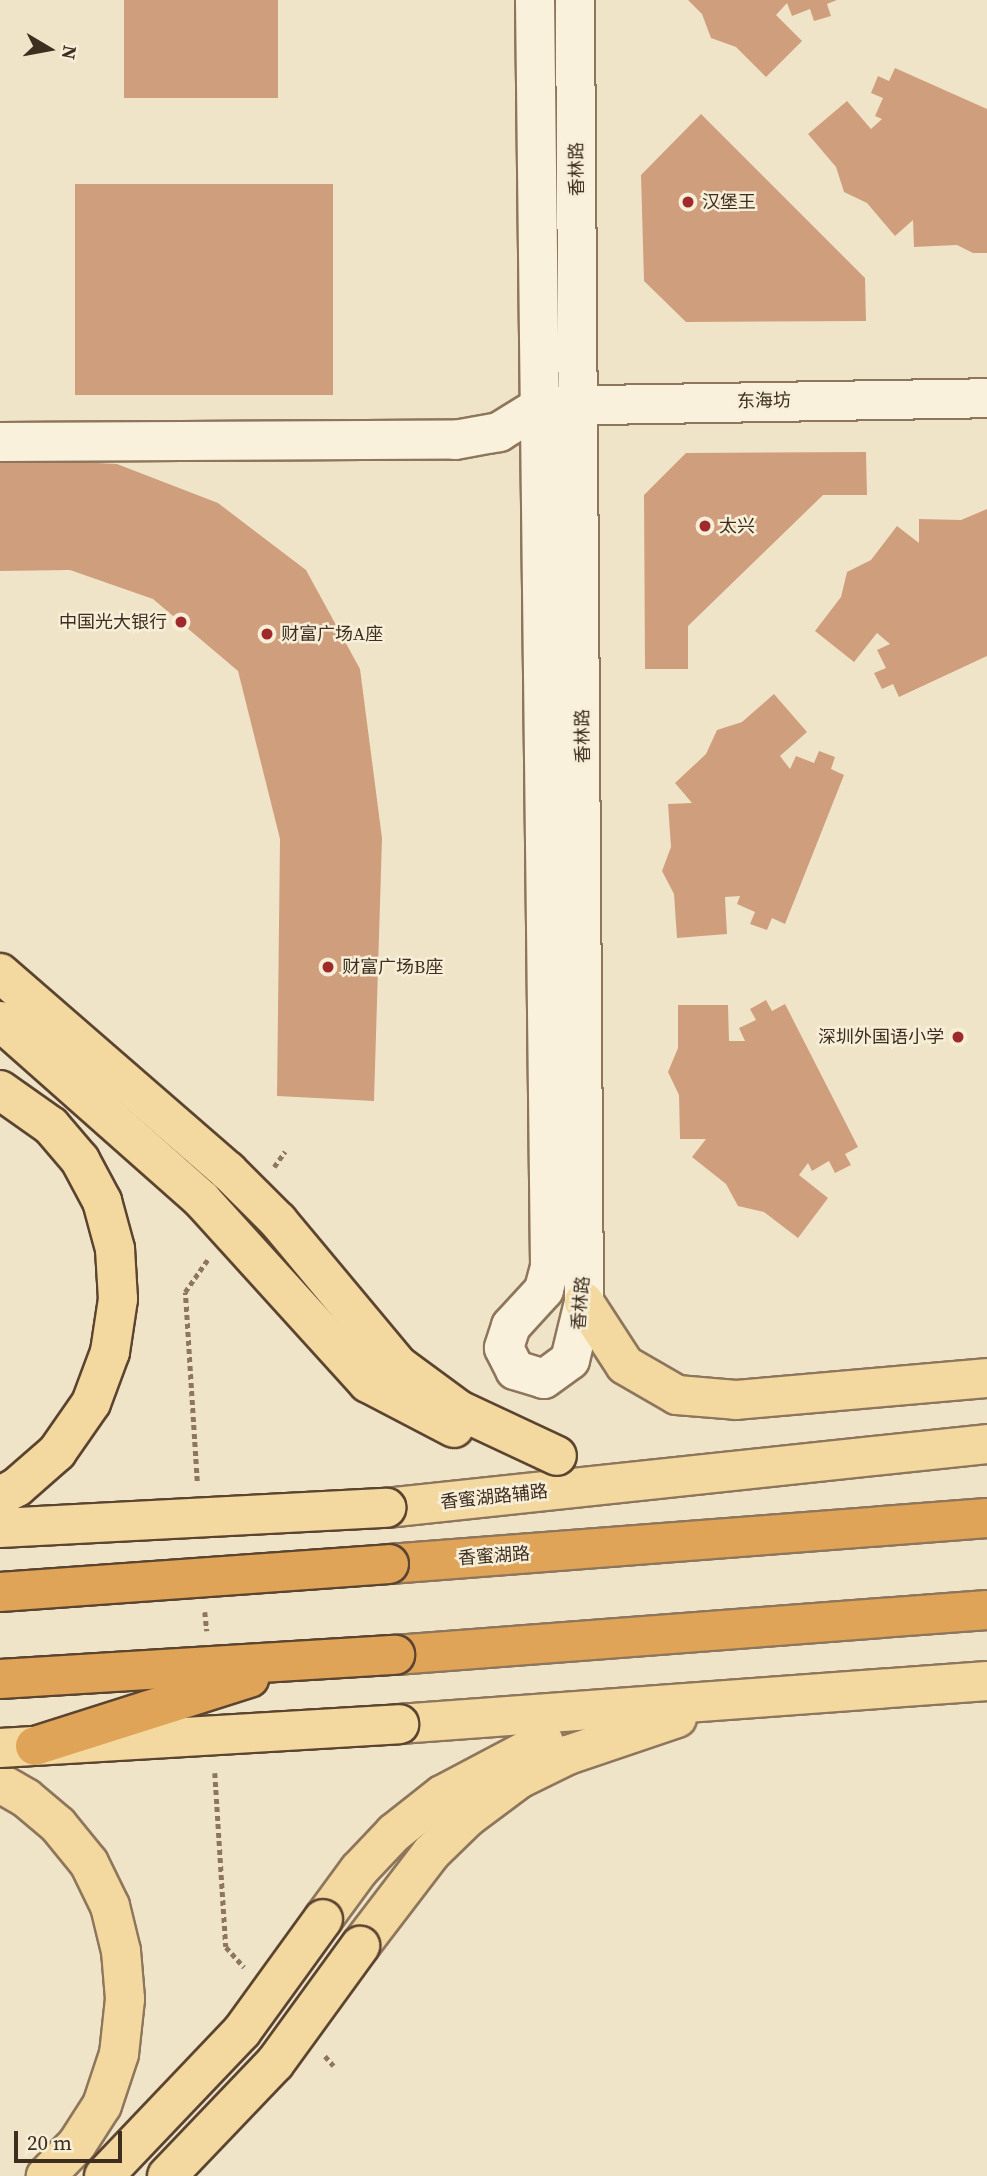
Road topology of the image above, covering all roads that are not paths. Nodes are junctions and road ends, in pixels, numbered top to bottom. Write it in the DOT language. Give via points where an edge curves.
graph roads {
  1 [pos="535,0"];
  2 [pos="575,0"];
  3 [pos="987,398"];
  4 [pos="580,404"];
  5 [pos="541,406"];
  6 [pos="0,442"];
  7 [pos="0,973"];
  8 [pos="0,1021"];
  9 [pos="0,1090"];
  10 [pos="584,1302"];
  11 [pos="987,1378"];
  12 [pos="987,1444"];
  13 [pos="557,1457"];
  14 [pos="734,1471"];
  15 [pos="0,1496"];
  16 [pos="987,1518"];
  17 [pos="0,1528"];
  18 [pos="0,1592"];
  19 [pos="987,1610"];
  20 [pos="309,1660"];
  21 [pos="0,1679"];
  22 [pos="987,1681"];
  23 [pos="764,1697"];
  24 [pos="629,1707"];
  25 [pos="18,1747"];
  26 [pos="0,1783"];
  27 [pos="46,2176"];
  28 [pos="104,2176"];
  29 [pos="167,2176"];
  1 -- 5 [label="street, 香林路"];
  2 -- 4 [label="street, 香林路"];
  3 -- 4 [label="street, 东海坊"];
  4 -- 5 [label="street, 东海坊"];
  4 -- 10 [label="street, 香林路"];
  5 -- 6 [label="street" via="499,432 455,440"];
  5 -- 10 [label="street, 香林路" via="550,1267 544,1290 506,1338 509,1364 533,1379 562,1370 575,1350"];
  7 -- 13 [label="main road, bridge" via="237,1179 287,1230 398,1365 459,1410"];
  8 -- 13 [label="main road, bridge" via="202,1200 368,1383 437,1422"];
  9 -- 15 [label="main road, bridge" via="51,1126 80,1160 102,1201 115,1249 118,1299 110,1352 91,1403 57,1452"];
  10 -- 11 [label="main road" via="625,1365 677,1395 736,1400"];
  12 -- 14 [label="main road, 香蜜湖路辅路"];
  13 -- 14 [label="main road" via="619,1468"];
  14 -- 17 [label="main road, 香蜜湖路辅路, bridge" via="386,1508"];
  16 -- 18 [label="highway, 香蜜湖路, bridge"];
  19 -- 20 [label="highway, bridge"];
  20 -- 21 [label="highway, bridge"];
  20 -- 25 [label="highway, bridge"];
  22 -- 23 [label="main road"];
  23 -- 24 [label="main road"];
  23 -- 29 [label="main road, bridge" via="568,1755 519,1779 468,1817 431,1853 275,2063"];
  24 -- 25 [label="main road, bridge"];
  24 -- 28 [label="main road, bridge" via="490,1766 442,1795 394,1833 359,1870 242,2031"];
  26 -- 27 [label="main road" via="58,1825 89,1863 110,1906 121,1951 125,1998 119,2054 102,2105 77,2144"];
}
